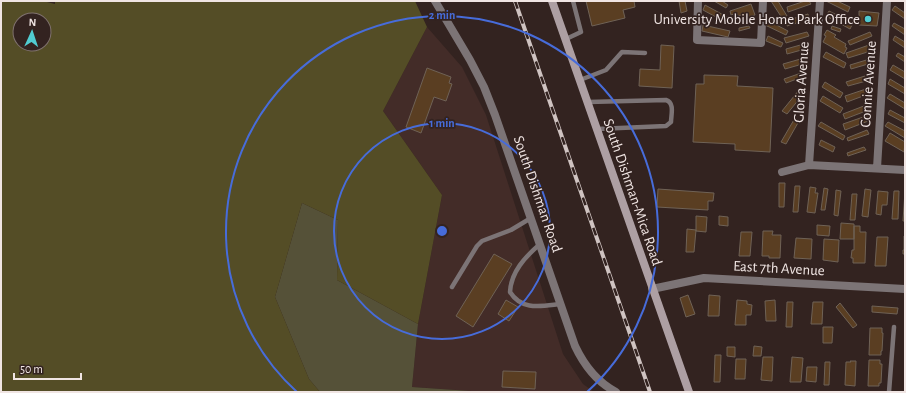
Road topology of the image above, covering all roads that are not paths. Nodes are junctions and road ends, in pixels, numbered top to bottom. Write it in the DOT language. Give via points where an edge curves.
graph roads {
  1 [pos="435,1"];
  2 [pos="552,1"];
  3 [pos="573,1"];
  4 [pos="698,1"];
  5 [pos="763,1"];
  6 [pos="820,1"];
  7 [pos="887,1"];
  8 [pos="566,39"];
  9 [pos="645,53"];
  10 [pos="580,80"];
  11 [pos="588,102"];
  12 [pos="597,129"];
  13 [pos="809,166"];
  14 [pos="877,168"];
  15 [pos="905,170"];
  16 [pos="782,172"];
  17 [pos="531,218"];
  18 [pos="540,244"];
  19 [pos="452,287"];
  20 [pos="652,289"];
  21 [pos="905,289"];
  22 [pos="560,304"];
  23 [pos="894,327"];
  24 [pos="616,392"];
  25 [pos="689,392"];
  26 [pos="889,392"];
  1 -- 17 [label="street, South Dishman Road" via="484,87"];
  2 -- 8 [label="main road, South Dishman-Mica Road"];
  3 -- 8 [label="lane" via="582,32"];
  4 -- 5 [label="street" via="697,40 761,43"];
  6 -- 13 [label="street, Gloria Avenue"];
  7 -- 14 [label="street, Connie Avenue"];
  8 -- 10 [label="main road, South Dishman-Mica Road"];
  9 -- 10 [label="lane" via="622,52 606,70"];
  10 -- 11 [label="main road, South Dishman-Mica Road"];
  11 -- 12 [label="main road, South Dishman-Mica Road"];
  11 -- 12 [label="lane" via="666,100 671,104 671,122 666,126"];
  12 -- 20 [label="main road, South Dishman-Mica Road"];
  13 -- 14 [label="street"];
  13 -- 16 [label="street"];
  14 -- 15 [label="street"];
  17 -- 18 [label="street, South Dishman Road"];
  17 -- 19 [label="lane" via="511,230 482,241"];
  18 -- 22 [label="street, South Dishman Road"];
  18 -- 22 [label="lane" via="520,264 510,292 518,302 525,305"];
  20 -- 21 [label="street, East 7th Avenue" via="704,278"];
  20 -- 25 [label="main road, South Dishman-Mica Road"];
  22 -- 24 [label="street, South Dishman Road" via="575,346 585,365"];
  23 -- 26 [label="lane"];
}
